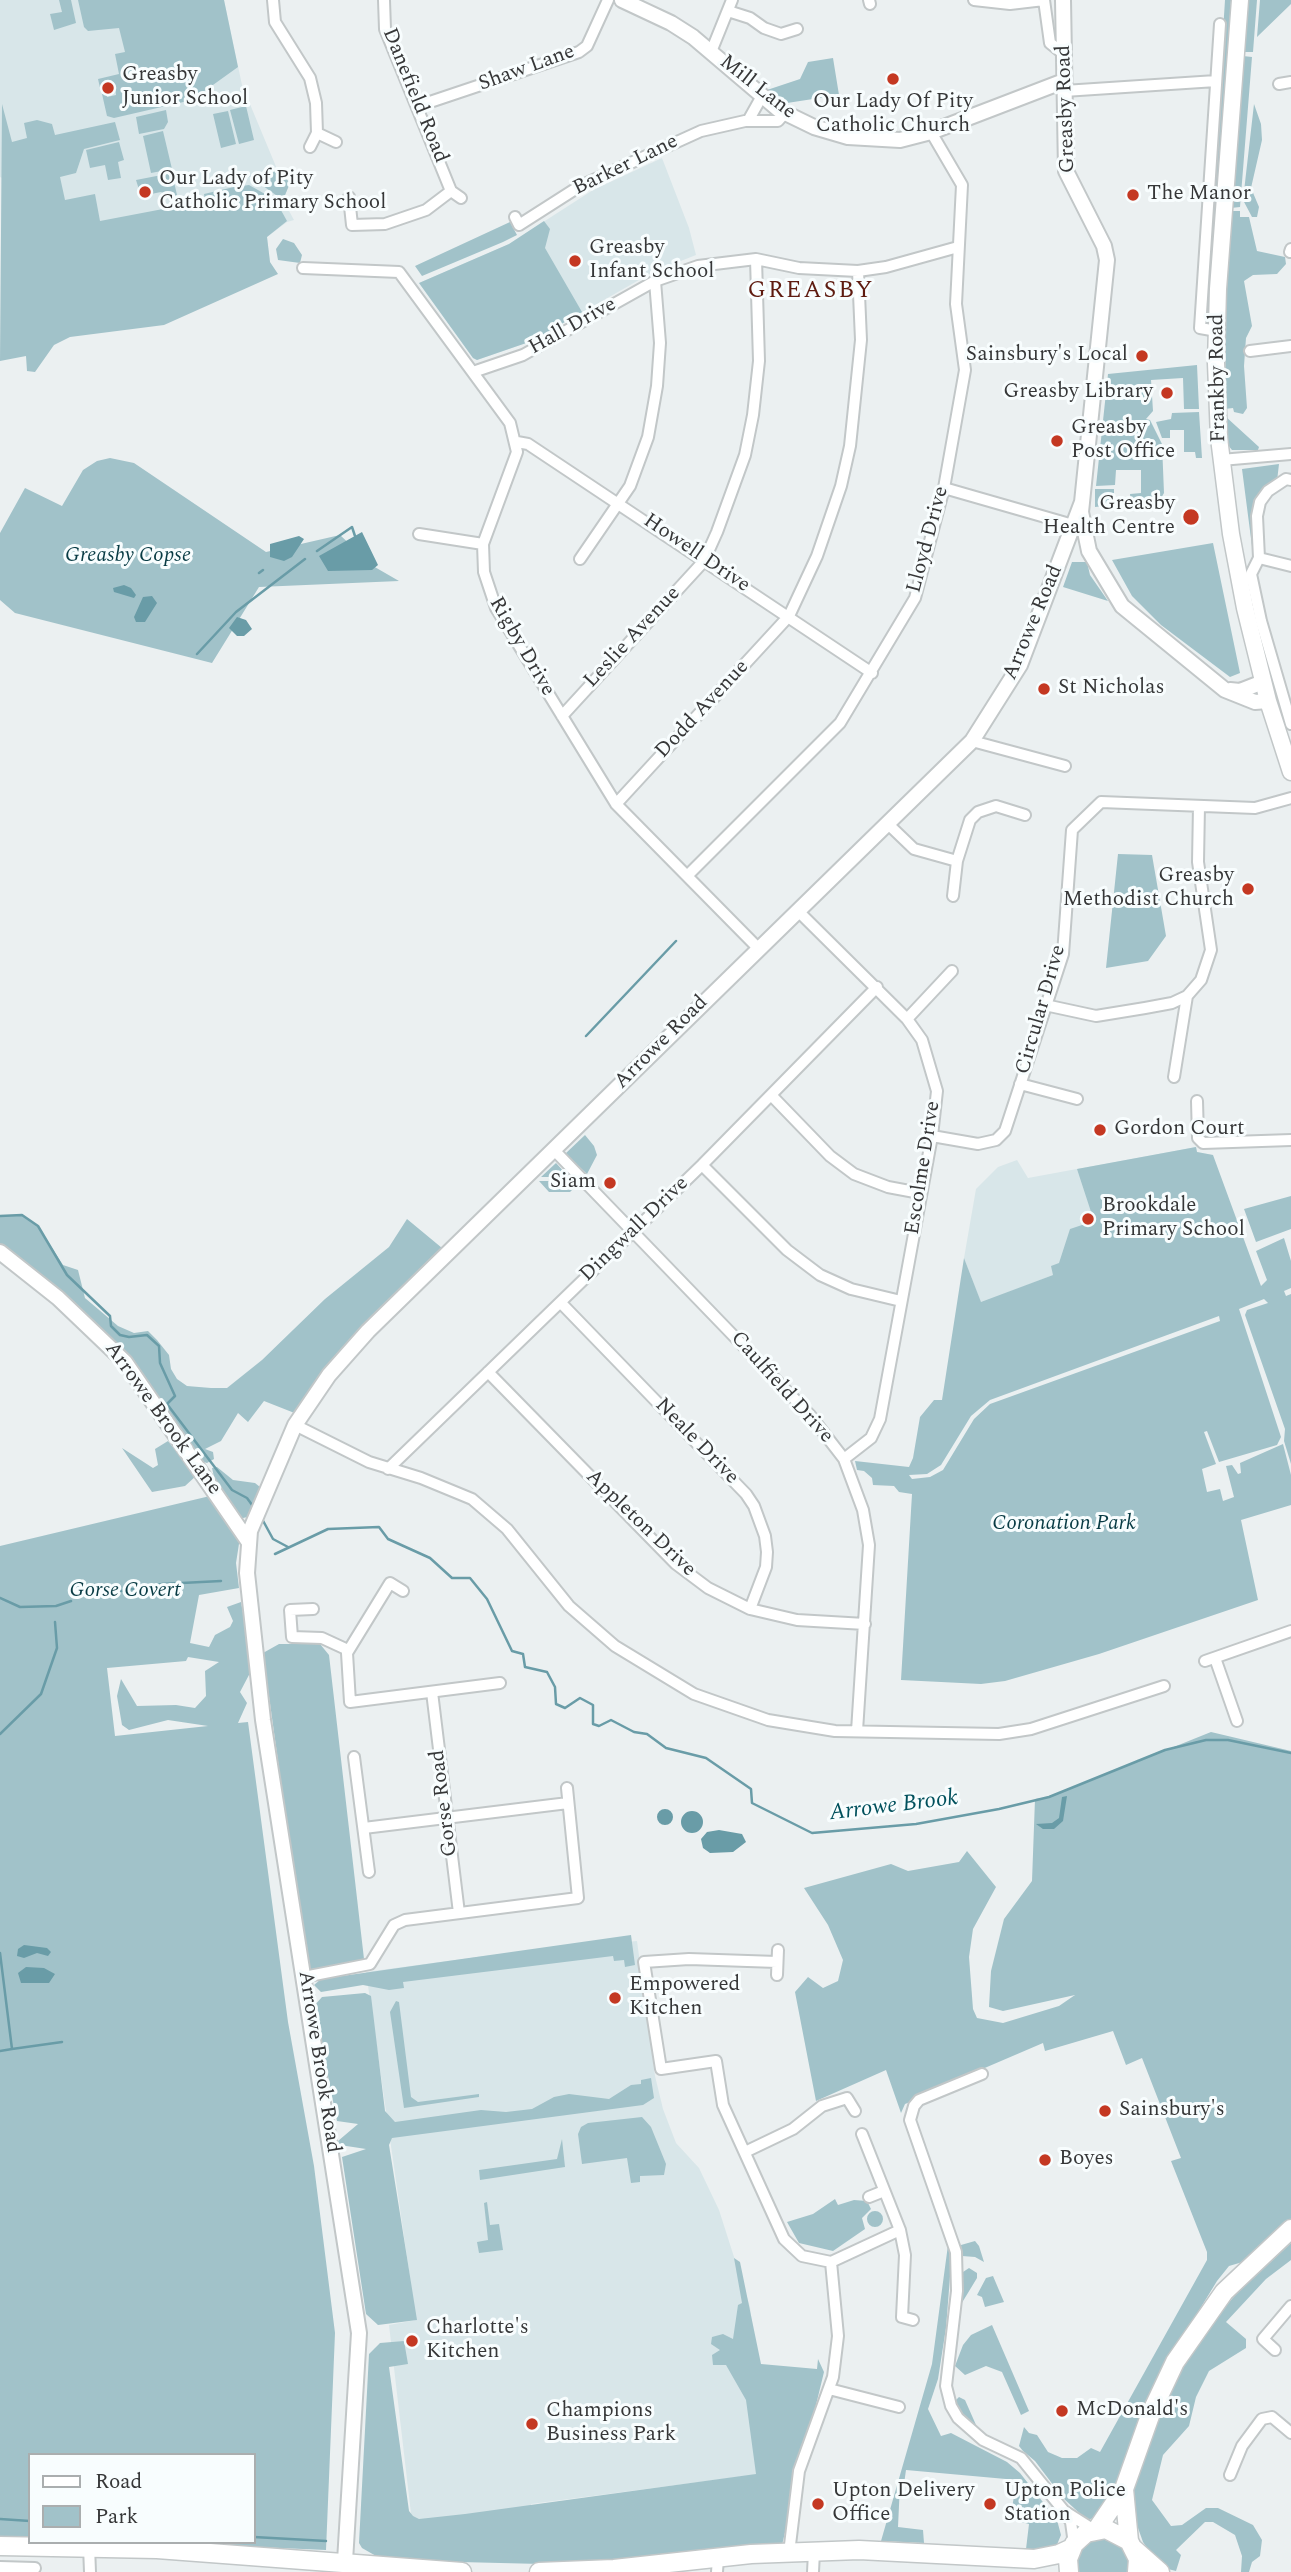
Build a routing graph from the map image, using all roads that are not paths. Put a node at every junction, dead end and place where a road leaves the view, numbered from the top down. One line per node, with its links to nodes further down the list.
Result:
1 (273, 0): 25 (street)
2 (384, 0): 21 (street, Danefield Road)
3 (608, 0): 21 (street, Shaw Lane)
4 (622, 0): 14 (street, Mill Lane)
5 (974, 0): 6 (street)
6 (1044, 0): 15 (street)
7 (1063, 0): 15 (street, Greasby Road)
8 (1240, 0): 35 (main road, Frankby Road)
9 (730, 6): 12 (street); 14 (street)
10 (1220, 24): 16 (street)
11 (797, 29): 12 (street)
12 (781, 34): 13 (street)
13 (792, 44)
14 (711, 52): 20 (street, Mill Lane)
15 (1065, 55): 19 (street, Greasby Road)
16 (1216, 82): 19 (street); 35 (street)
17 (1291, 82): 18 (street)
18 (1279, 84)
19 (1064, 86): 24 (street, Mill Lane); 44 (street, Greasby Road)
20 (762, 96): 22 (street, Mill Lane); 23 (street)
21 (418, 106): 28 (street, Danefield Road)
22 (785, 113): 23 (street, Barker Lane); 24 (street, Mill Lane)
23 (748, 121): 29 (street, Barker Lane)
24 (931, 132): 30 (street, Lloyd Drive)
25 (317, 133): 26 (street); 27 (street)
26 (336, 142)
27 (310, 147)
28 (349, 197)
29 (515, 217)
30 (958, 247): 33 (street, Hall Drive); 43 (street, Lloyd Drive)
31 (756, 259): 33 (street, Hall Drive); 34 (street, Hall Drive); 53 (street, Leslie Avenue)
32 (303, 268): 38 (street)
33 (858, 271): 55 (street, Dodd Avenue)
34 (656, 281): 38 (street, Hall Drive); 45 (street)
35 (1217, 331): 41 (main road, Frankby Road)
36 (1291, 346): 37 (street)
37 (1250, 351)
38 (472, 372): 39 (street)
39 (517, 442): 45 (street, Howell Drive); 48 (street, Rigby Drive)
40 (1291, 454): 41 (street)
41 (1221, 460): 57 (main road, Frankby Road)
42 (1289, 479): 51 (street)
43 (944, 488): 46 (street); 56 (street, Lloyd Drive)
44 (1082, 502): 46 (street, Greasby Road); 50 (street, Greasby Road)
45 (620, 504): 52 (street); 53 (street, Howell Drive)
46 (1075, 521): 49 (street, Arrowe Road)
47 (419, 534): 48 (street)
48 (484, 544): 60 (street, Rigby Drive)
49 (1067, 544): 50 (street); 62 (street, Arrowe Road)
50 (1088, 551): 58 (street, Greasby Road)
51 (1259, 558): 54 (street); 61 (street)
52 (580, 559)
53 (704, 561): 55 (street, Howell Drive); 60 (street, Leslie Avenue)
54 (1291, 566)
55 (789, 616): 56 (street, Howell Drive); 66 (street, Dodd Avenue)
56 (872, 673): 71 (street, Lloyd Drive)
57 (1264, 682): 58 (street); 59 (main road, Frankby Road)
58 (1225, 690): 59 (street, Greasby Road)
59 (1268, 701): 64 (main road, Frankby Road)
60 (562, 716): 66 (street, Rigby Drive)
61 (1291, 724)
62 (972, 741): 63 (street); 69 (street, Arrowe Road)
63 (1065, 766)
64 (1291, 772)
65 (1291, 798): 67 (street, Circular Drive)
66 (616, 804): 71 (street, Rigby Drive)
67 (1199, 806): 77 (street); 78 (street, Circular Drive)
68 (1025, 815): 70 (street)
69 (888, 824): 70 (street); 73 (street, Arrowe Road)
70 (957, 861): 72 (street)
71 (687, 876): 74 (street, Rigby Drive)
72 (953, 896)
73 (799, 911): 74 (street, Arrowe Road); 76 (street, Escolme Drive)
74 (758, 948): 87 (street, Arrowe Road)
75 (952, 971): 79 (street)
76 (877, 987): 79 (street, Escolme Drive); 82 (street, Dingwall Drive)
77 (1187, 996): 78 (street); 80 (street)
78 (1045, 1005): 81 (street, Circular Drive)
79 (907, 1019): 85 (street, Escolme Drive)
80 (1174, 1077)
81 (1020, 1084): 83 (street); 85 (street, Circular Drive)
82 (771, 1095): 88 (street, Dingwall Drive); 89 (street)
83 (1077, 1099)
84 (1197, 1101): 86 (street)
85 (932, 1136): 89 (street, Escolme Drive)
86 (1291, 1140)
87 (554, 1150): 90 (street, Caulfield Drive); 95 (street, Arrowe Road)
88 (702, 1165): 90 (street, Dingwall Drive); 92 (street)
89 (920, 1193): 92 (street, Escolme Drive)
90 (632, 1233): 93 (street, Dingwall Drive); 96 (street, Caulfield Drive)
91 (0, 1252): 98 (street, Arrowe Brook Lane)
92 (901, 1301): 96 (street, Escolme Drive)
93 (561, 1303): 94 (street, Dingwall Drive); 102 (street, Neale Drive)
94 (488, 1372): 97 (street, Dingwall Drive); 102 (street, Appleton Drive)
95 (295, 1425): 97 (street); 98 (street, Arrowe Road)
96 (844, 1459): 103 (street, Caulfield Drive)
97 (388, 1469): 110 (street)
98 (248, 1541): 99 (street, Arrowe Road)
99 (247, 1572): 119 (street, Arrowe Brook Road)
100 (403, 1591): 105 (street)
101 (313, 1609): 105 (street)
102 (750, 1609): 103 (street, Appleton Drive)
103 (865, 1624): 110 (street, Caulfield Drive)
104 (1291, 1631): 109 (street)
105 (348, 1650): 108 (street)
106 (500, 1683): 108 (street)
107 (1164, 1686): 110 (street)
108 (432, 1692): 114 (street, Gorse Road)
109 (1237, 1721)
110 (857, 1731)
111 (354, 1757): 115 (street)
112 (567, 1788): 113 (street)
113 (568, 1802): 114 (street); 117 (street)
114 (448, 1817): 115 (street); 117 (street, Gorse Road)
115 (364, 1828): 116 (street)
116 (369, 1872)
117 (458, 1913): 119 (street)
118 (777, 1975): 123 (street)
119 (304, 1977): 146 (street, Arrowe Brook Road)
120 (982, 2074): 137 (street)
121 (855, 2111): 123 (street)
122 (862, 2134): 124 (street)
123 (745, 2152): 128 (street)
124 (884, 2191): 125 (street); 127 (street)
125 (869, 2197)
126 (1291, 2229): 136 (main road)
127 (900, 2230): 128 (street); 130 (street)
128 (831, 2262): 132 (street)
129 (1291, 2306): 131 (street)
130 (890, 2315)
131 (1275, 2350)
132 (829, 2389): 133 (street); 144 (street)
133 (893, 2391)
134 (1291, 2433): 135 (street)
135 (1230, 2475)
136 (1124, 2489): 138 (main road); 139 (main road)
137 (1064, 2511): 138 (street); 142 (street)
138 (1096, 2530): 139 (main road); 142 (main road)
139 (1132, 2545): 157 (main road); 158 (main road)
140 (0, 2546): 141 (main road)
141 (89, 2546): 146 (main road); 151 (street)
142 (1073, 2546): 145 (main road); 156 (main road)
143 (814, 2552): 144 (main road); 145 (main road); 154 (street)
144 (789, 2553): 147 (main road)
145 (1034, 2559): 155 (main road)
146 (345, 2561): 150 (main road)
147 (718, 2565): 153 (main road)
148 (0, 2567): 149 (street)
149 (35, 2568)
150 (401, 2571): 152 (main road)
151 (90, 2572)
152 (462, 2572)
153 (539, 2572)
154 (813, 2572)
155 (1060, 2572)
156 (1069, 2572)
157 (1137, 2572)
158 (1160, 2572)

